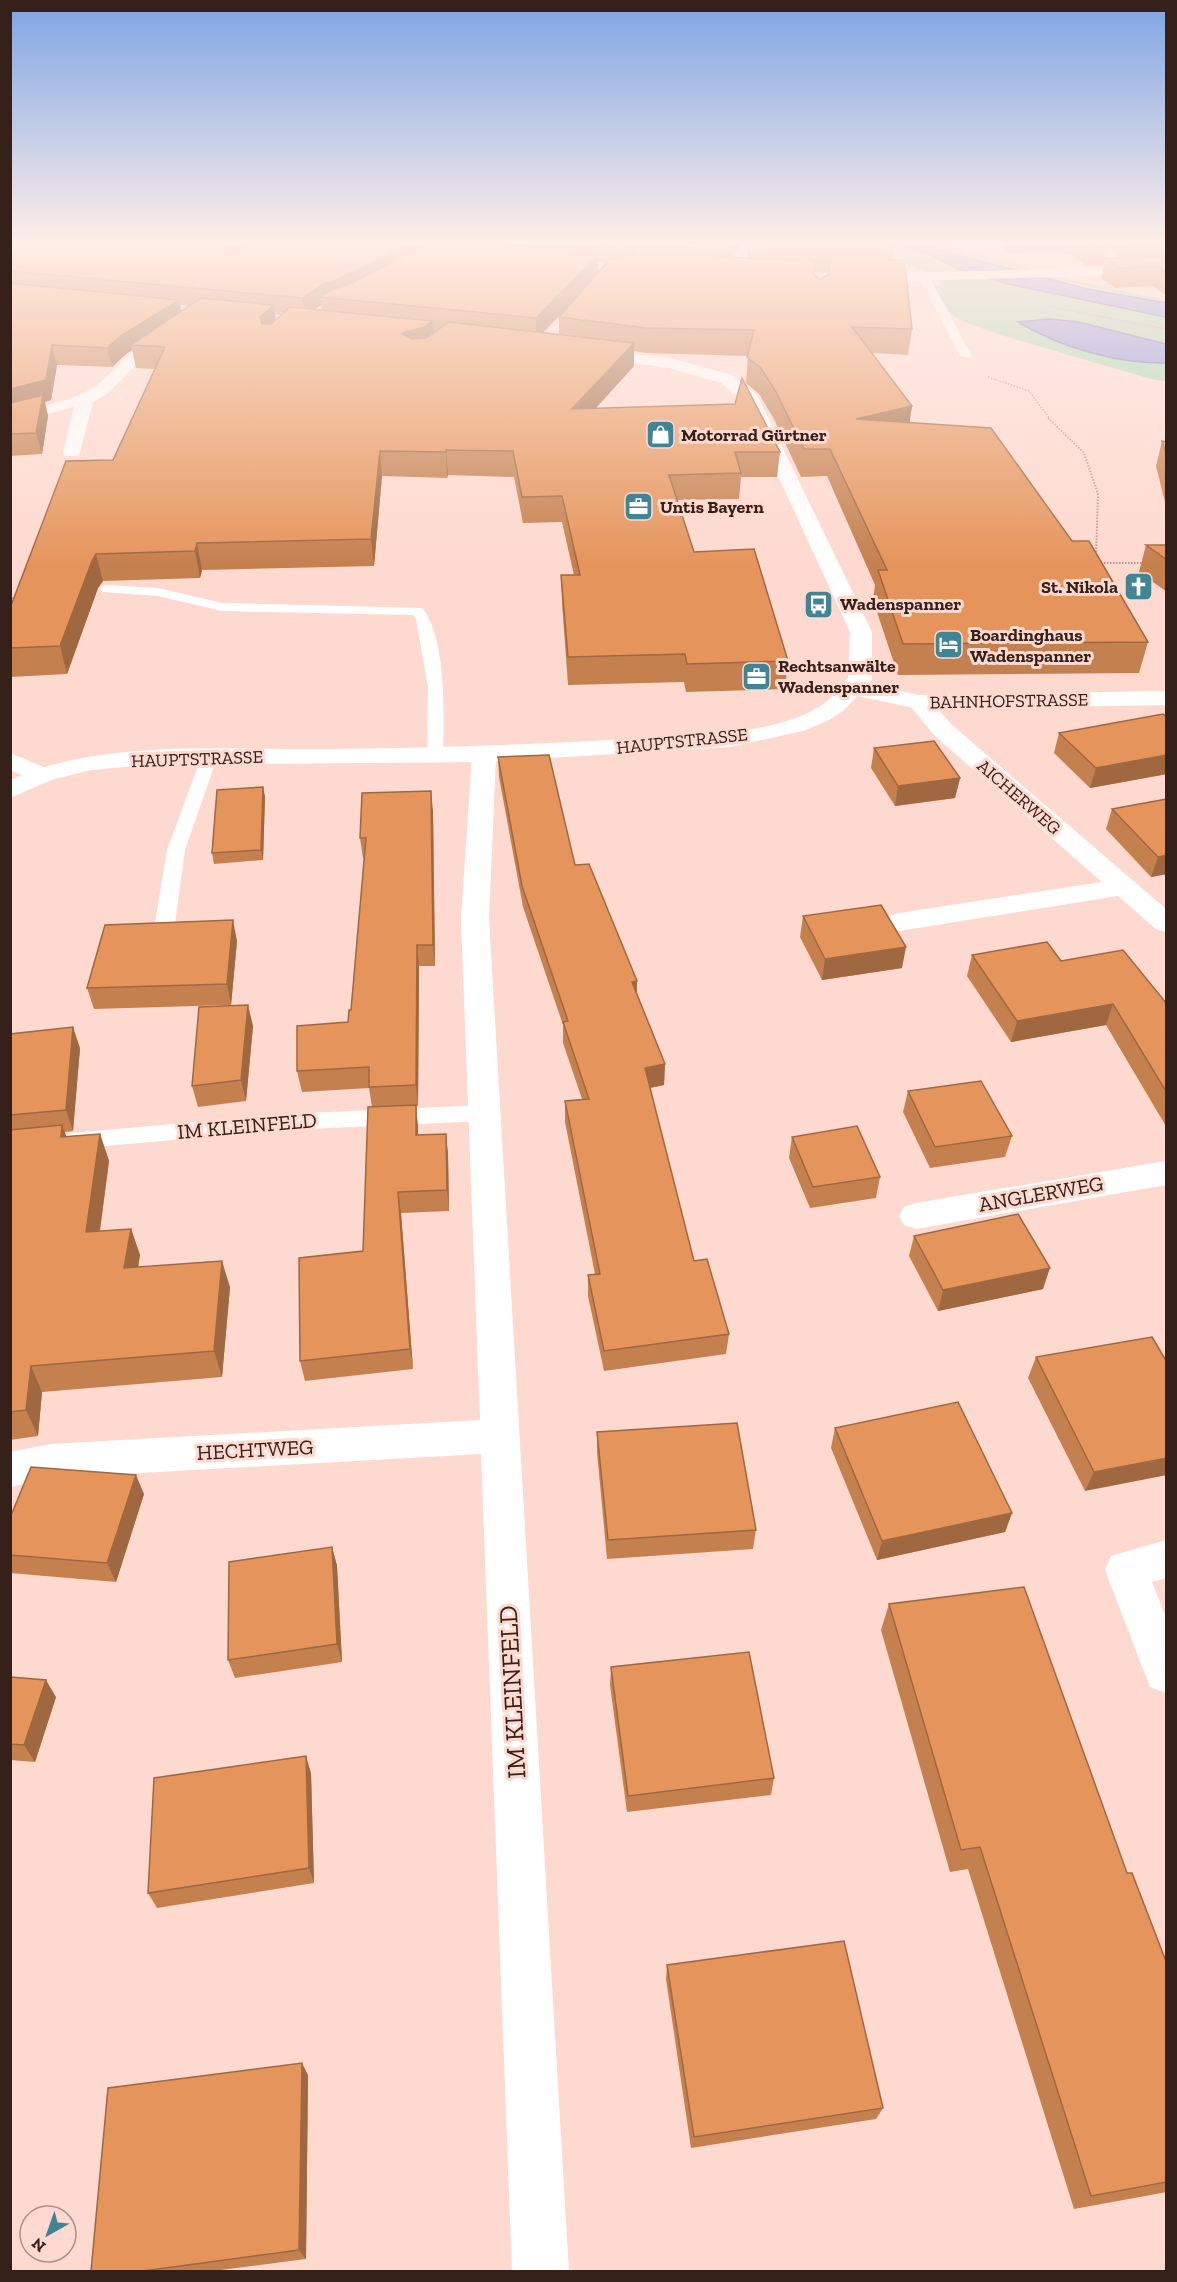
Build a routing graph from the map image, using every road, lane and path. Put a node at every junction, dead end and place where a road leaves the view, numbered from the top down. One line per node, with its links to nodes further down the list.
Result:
1 (146, 350): 6 (street)
2 (964, 350): 4 (lane)
3 (573, 351): 13 (street)
4 (966, 356)
5 (980, 375): 9 (path)
6 (85, 399): 7 (street); 8 (street)
7 (10, 418)
8 (72, 452)
9 (1146, 563)
10 (107, 589): 17 (lane)
11 (21, 590): 12 (path)
12 (10, 601)
13 (853, 688): 15 (street, BAHNHOFSTRASSE); 16 (street, HAUPTSTRASSE)
14 (1167, 698): 15 (street, BAHNHOFSTRASSE)
15 (919, 702): 22 (street, AICHERWEG)
16 (484, 755): 17 (street, HAUPTSTRASSE); 26 (street, IM KLEINFELD)
17 (435, 757): 18 (street, HAUPTSTRASSE)
18 (209, 758): 20 (street, HAUPTSTRASSE); 25 (lane)
19 (10, 760): 20 (street)
20 (42, 775): 21 (street, HAUPTSTRASSE)
21 (10, 790)
22 (1124, 887): 23 (street, AICHERWEG); 24 (street)
23 (1161, 913)
24 (899, 922)
25 (165, 923)
26 (485, 1113): 27 (lane, IM KLEINFELD); 30 (street, IM KLEINFELD)
27 (46, 1144)
28 (1167, 1173): 29 (street, ANGLERWEG)
29 (916, 1216)
30 (500, 1436): 31 (street, HECHTWEG); 34 (street, IM KLEINFELD)
31 (10, 1470)
32 (1167, 1559): 33 (street)
33 (1167, 1672)
34 (541, 2271)

